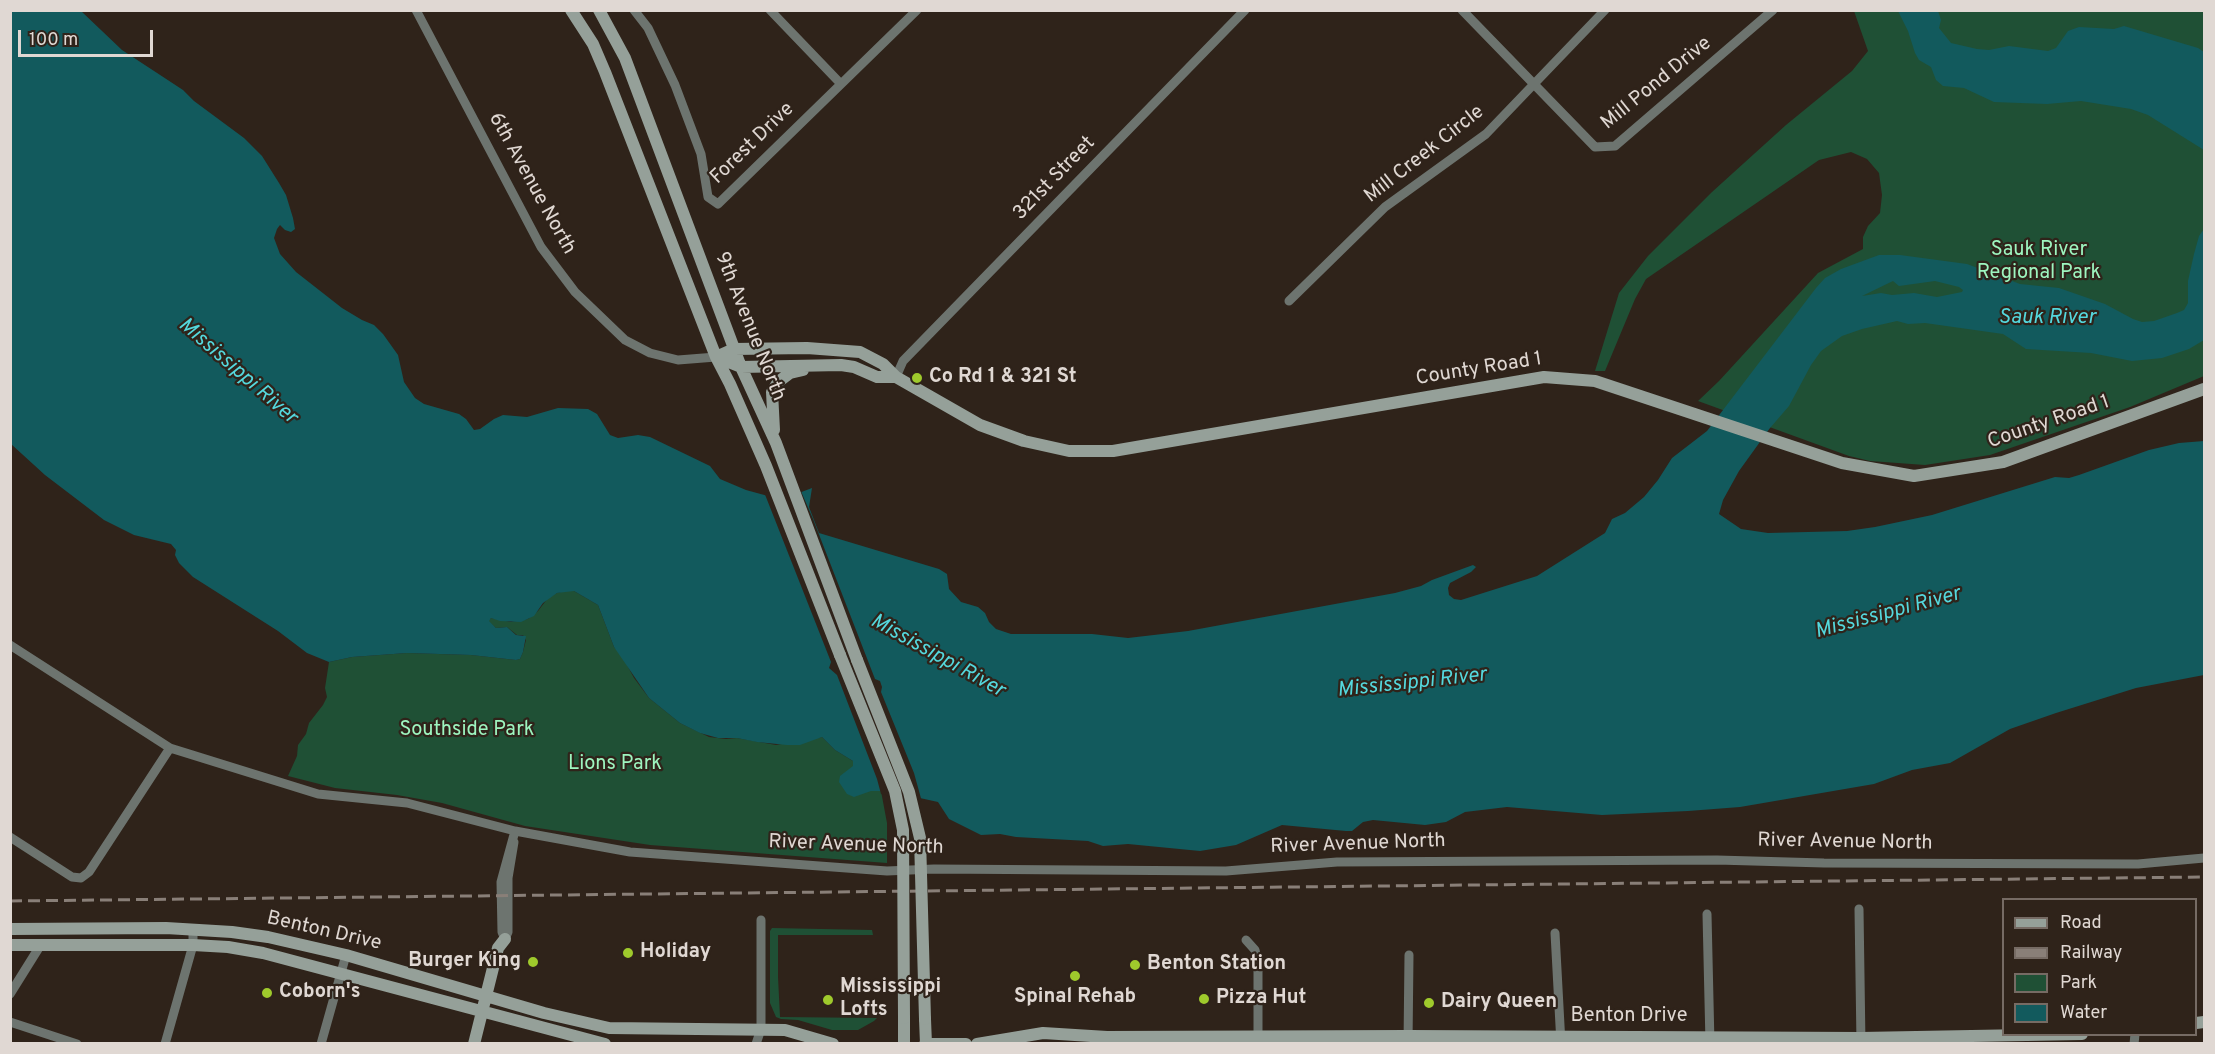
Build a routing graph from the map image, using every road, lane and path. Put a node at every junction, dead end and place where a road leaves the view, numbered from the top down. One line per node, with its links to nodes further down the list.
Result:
1 (416, 10): 15 (street, 6th Avenue North)
2 (571, 10): 15 (main road, 9th Avenue North)
3 (599, 10): 14 (main road, 9th Avenue North)
4 (634, 10): 12 (street, Forest Drive)
5 (770, 10): 12 (street)
6 (917, 10): 12 (street, Forest Drive)
7 (1245, 10): 18 (street, 321st Street)
8 (1462, 10): 11 (street, Mill Pond Drive)
9 (1605, 10): 11 (street, Mill Creek Circle)
10 (1773, 10): 11 (street, Mill Pond Drive)
11 (1533, 83): 13 (street, Mill Creek Circle)
12 (841, 84)
13 (1289, 301)
14 (734, 349): 15 (main road); 17 (main road, 9th Avenue North); 18 (main road, County Road 1)
15 (716, 357): 17 (main road); 60 (main road, 9th Avenue North, bridge)
16 (829, 365): 17 (main road, County Road 1); 18 (main road, County Road 1); 20 (main road)
17 (741, 368): 20 (main road, 9th Avenue North)
18 (896, 377): 19 (main road, County Road 1)
19 (2205, 389)
20 (776, 443): 61 (main road, 9th Avenue North, bridge)
21 (10, 645): 22 (street, River Avenue North)
22 (170, 748): 23 (street, River Avenue North); 24 (street)
23 (515, 831): 25 (street, River Avenue North); 32 (street)
24 (10, 837)
25 (2205, 858)
26 (1859, 909): 52 (street)
27 (1707, 914): 51 (street)
28 (761, 920): 45 (street)
29 (10, 929): 30 (main road, Benton Drive)
30 (193, 930): 35 (street); 37 (main road, Benton Drive)
31 (1555, 933): 50 (street)
32 (505, 939): 41 (main road)
33 (1246, 940): 48 (street)
34 (10, 945): 36 (main road, Benton Drive)
35 (193, 945): 36 (main road, Benton Drive); 39 (main road, Benton Drive); 54 (street)
36 (40, 946): 40 (street)
37 (346, 955): 39 (street); 41 (main road, Benton Drive)
38 (1409, 955): 49 (street)
39 (340, 972): 42 (main road, Benton Drive); 55 (street)
40 (10, 994)
41 (485, 996): 42 (main road); 44 (main road, Benton Drive)
42 (482, 1011): 56 (main road); 57 (main road, Benton Drive)
43 (10, 1022): 53 (street)
44 (609, 1028): 45 (main road, Benton Drive); 57 (street)
45 (761, 1029): 58 (street); 59 (main road, Benton Drive)
46 (2045, 1036): 52 (main road, Benton Drive)
47 (1105, 1040): 48 (main road, Benton Drive); 63 (main road, Benton Drive); 64 (main road, Benton Drive)
48 (1258, 1040): 49 (main road, Benton Drive)
49 (1408, 1040): 50 (main road, Benton Drive)
50 (1561, 1040): 51 (main road, Benton Drive)
51 (1711, 1040): 52 (main road, Benton Drive)
52 (1862, 1041)
53 (77, 1044)
54 (165, 1044)
55 (321, 1044)
56 (474, 1044)
57 (605, 1044)
58 (756, 1044)
59 (833, 1044)
60 (904, 1044)
61 (925, 1044): 62 (main road)
62 (966, 1044)
63 (977, 1044)
64 (1069, 1044)

